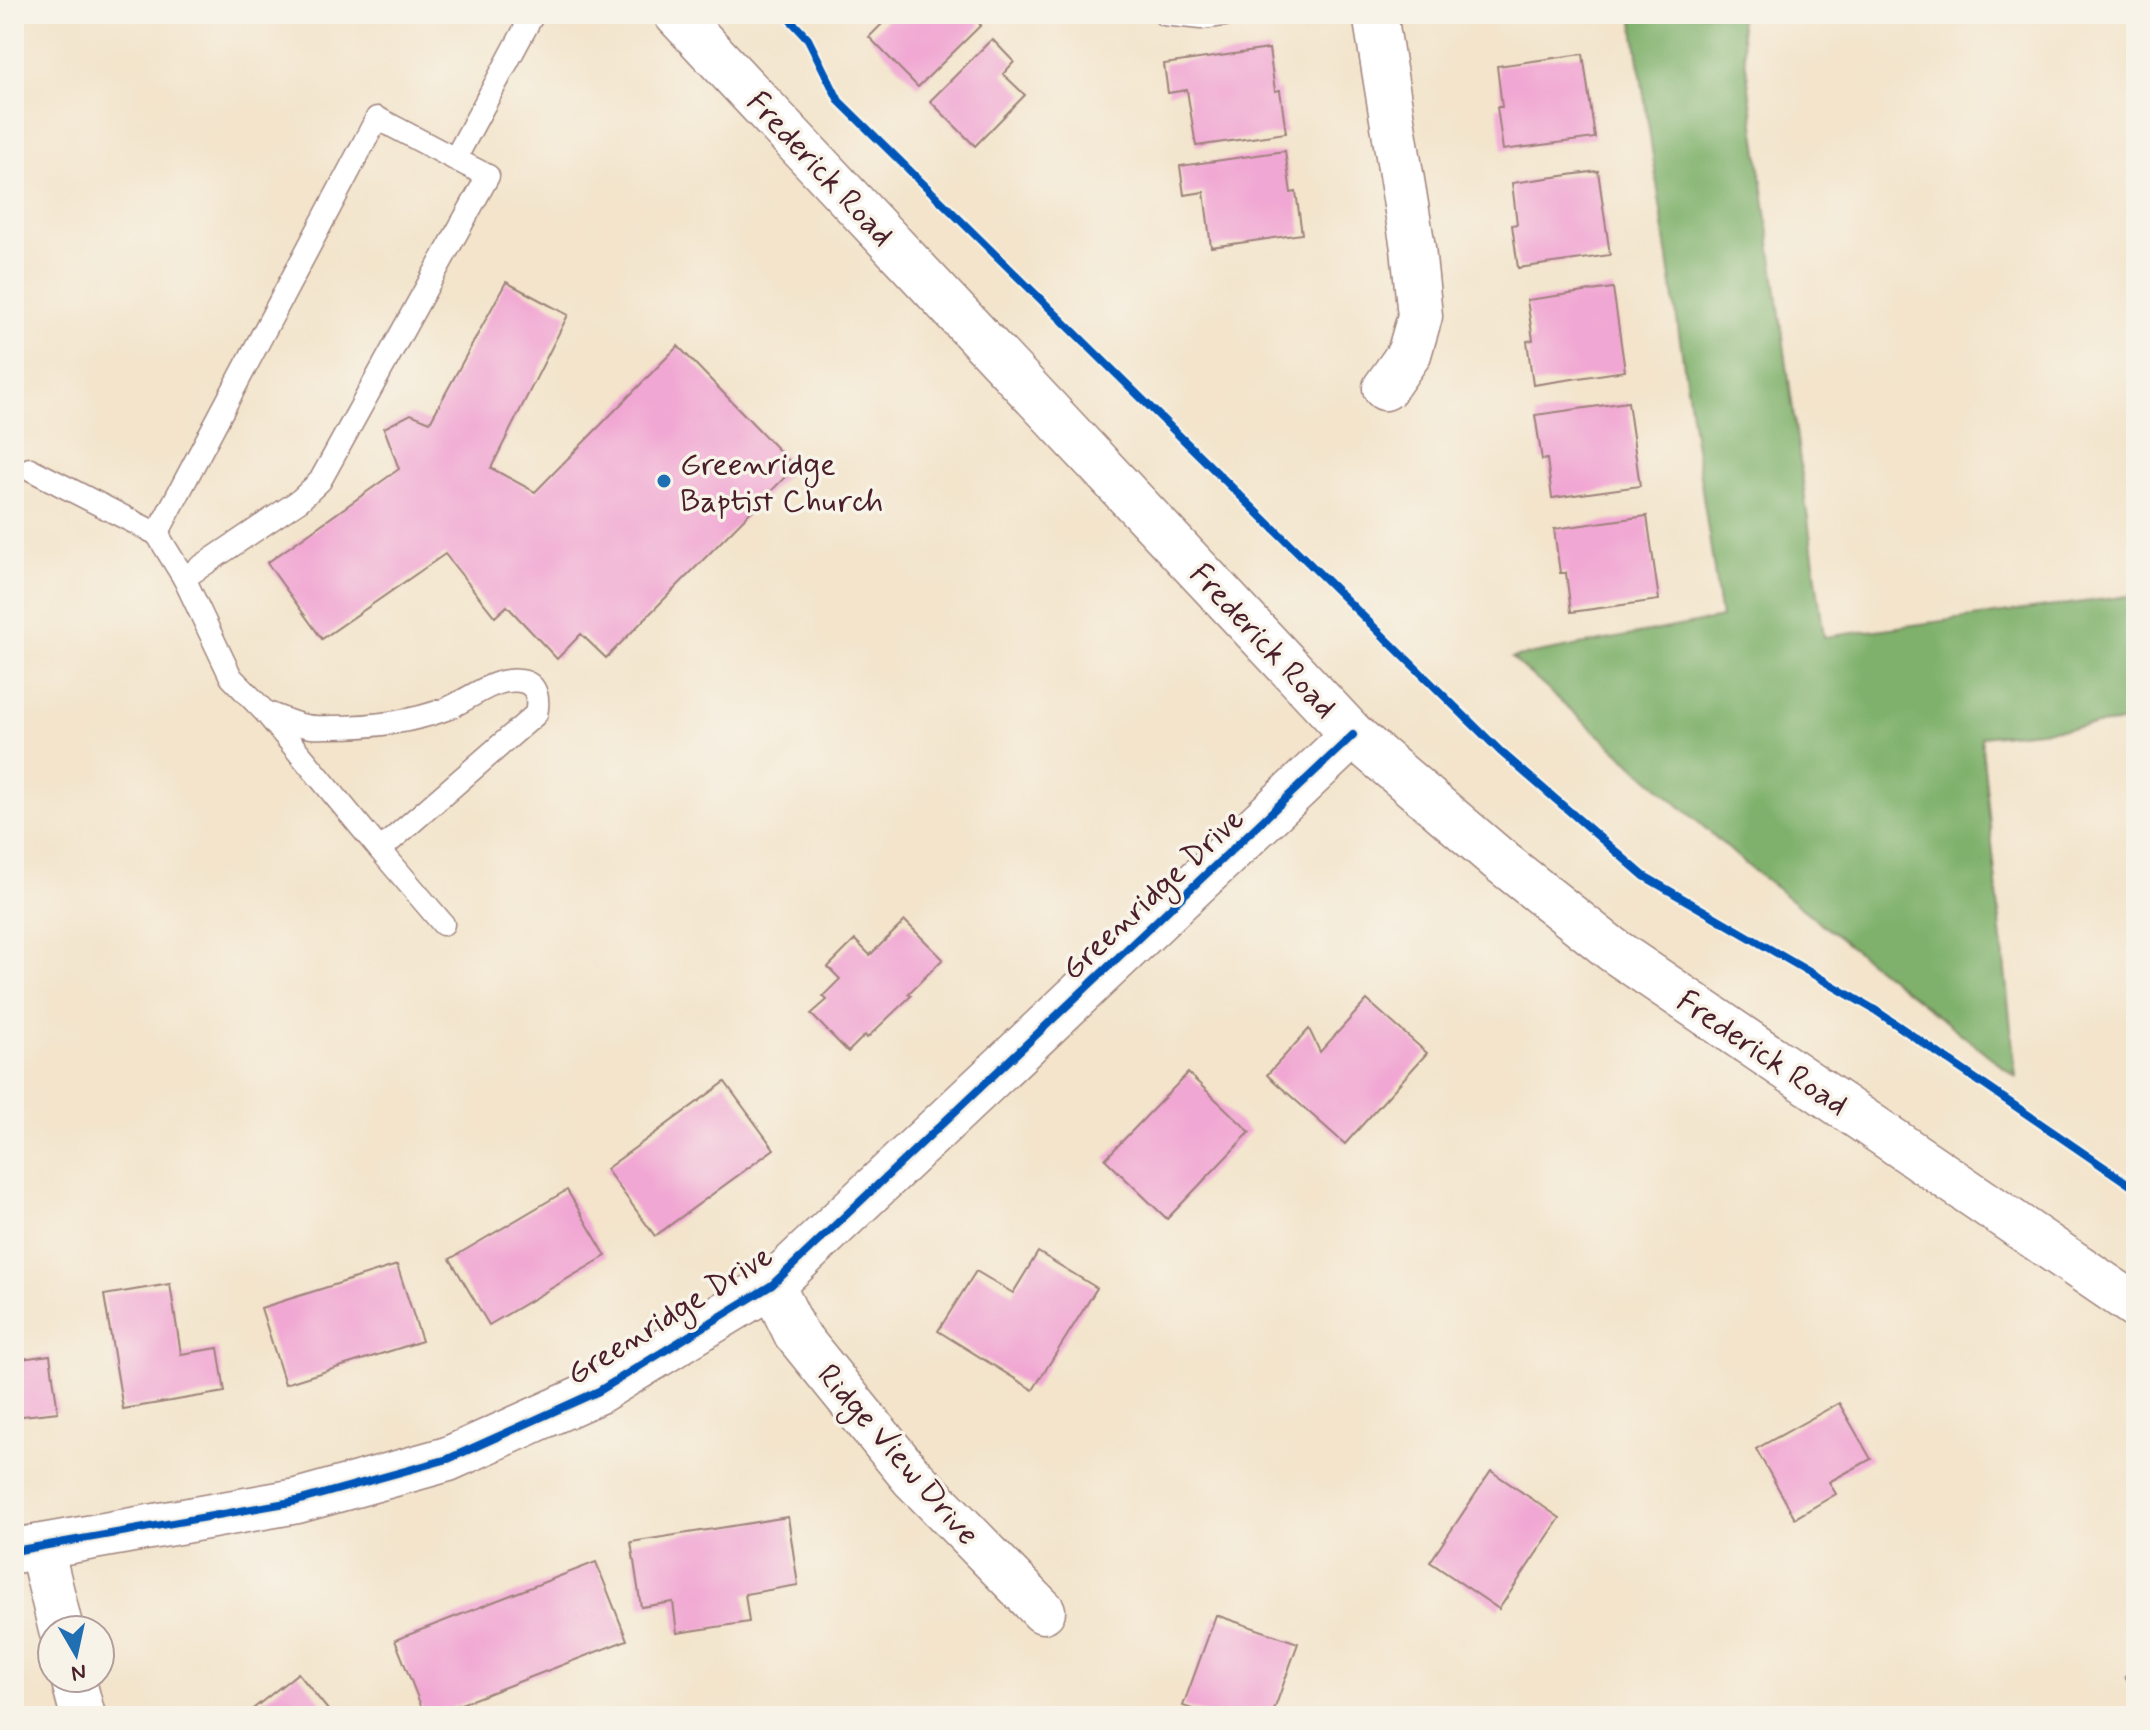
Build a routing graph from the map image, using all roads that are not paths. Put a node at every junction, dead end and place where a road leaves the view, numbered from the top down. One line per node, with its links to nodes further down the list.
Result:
1 (533, 14): 6 (lane)
2 (676, 14): 12 (street, Frederick Road)
3 (1164, 14): 4 (lane)
4 (1230, 14)
5 (1375, 14): 7 (street)
6 (455, 159): 9 (lane); 10 (lane)
7 (1385, 388)
8 (30, 469): 9 (lane)
9 (157, 534): 10 (lane)
10 (184, 578): 11 (lane)
11 (265, 712): 13 (lane); 13 (lane)
12 (1353, 735): 15 (street, Greenridge Drive); 16 (street, Frederick Road)
13 (380, 850): 14 (lane)
14 (443, 924)
15 (772, 1285): 17 (street, Greenridge Drive); 18 (street, Ridge View Drive)
16 (2136, 1306)
17 (27, 1549): 19 (street)
18 (1043, 1611)
19 (54, 1614)
20 (77, 1694): 21 (street)
21 (83, 1716)

